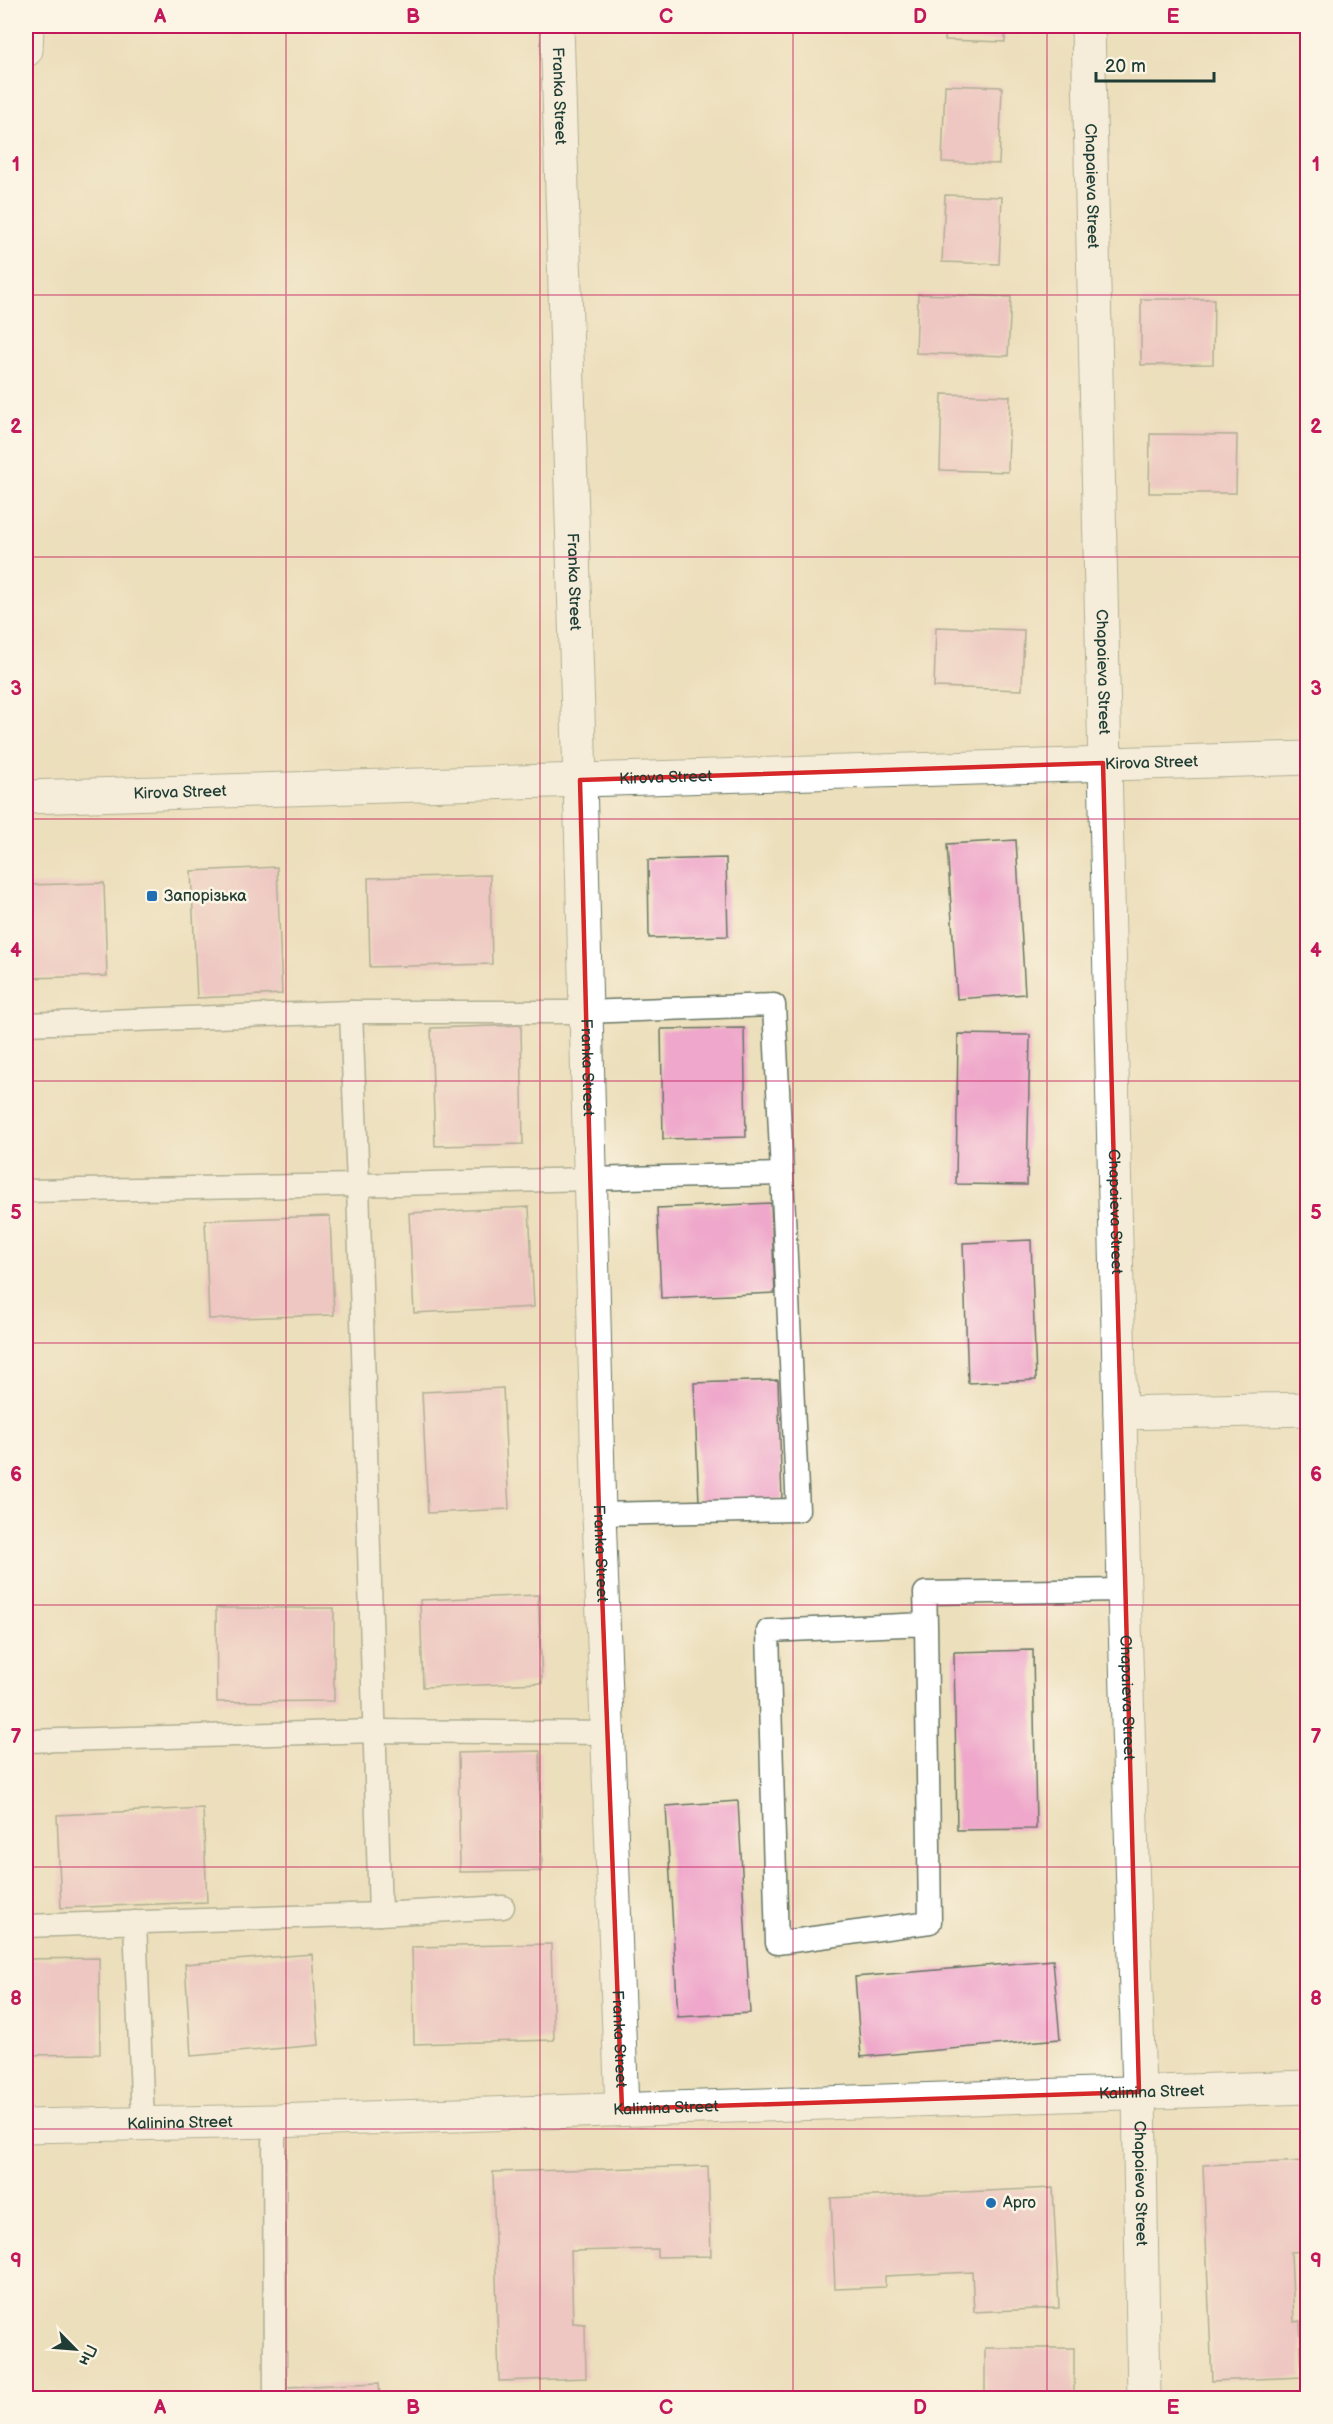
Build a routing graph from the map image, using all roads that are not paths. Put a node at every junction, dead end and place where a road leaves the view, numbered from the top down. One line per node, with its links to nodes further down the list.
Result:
1 (27, 26): 4 (street)
2 (557, 26): 7 (street, Franka Street)
3 (1088, 26): 6 (street, Chapaieva Street)
4 (26, 50)
5 (1308, 758): 6 (street, Kirova Street)
6 (1103, 763): 7 (street, Kirova Street); 17 (street, Chapaieva Street)
7 (580, 780): 8 (street, Kirova Street); 10 (street, Franka Street)
8 (26, 797)
9 (351, 1012): 10 (lane); 11 (lane); 14 (lane)
10 (585, 1012): 12 (lane); 13 (street, Franka Street)
11 (26, 1024)
12 (780, 1174): 13 (lane); 18 (lane)
13 (589, 1178): 14 (lane); 18 (street, Franka Street)
14 (358, 1185): 15 (lane); 21 (lane)
15 (26, 1191)
16 (1308, 1409): 17 (street)
17 (1120, 1413): 19 (street, Chapaieva Street)
18 (599, 1514): 22 (street, Franka Street)
19 (1124, 1590): 20 (lane); 29 (street, Chapaieva Street)
20 (926, 1624): 20 (lane)
21 (375, 1731): 22 (lane); 23 (lane); 25 (lane)
22 (608, 1732): 30 (street, Franka Street)
23 (26, 1742)
24 (503, 1907): 25 (lane)
25 (380, 1914): 26 (lane)
26 (135, 1923): 27 (lane); 32 (lane)
27 (26, 1926)
28 (1308, 2087): 29 (street, Kalinina Street)
29 (1139, 2092): 30 (street, Kalinina Street); 35 (street, Chapaieva Street)
30 (622, 2109): 31 (street, Kalinina Street)
31 (273, 2121): 32 (street, Kalinina Street); 34 (lane)
32 (143, 2122): 33 (street, Kalinina Street)
33 (26, 2126)
34 (275, 2398)
35 (1144, 2398)

